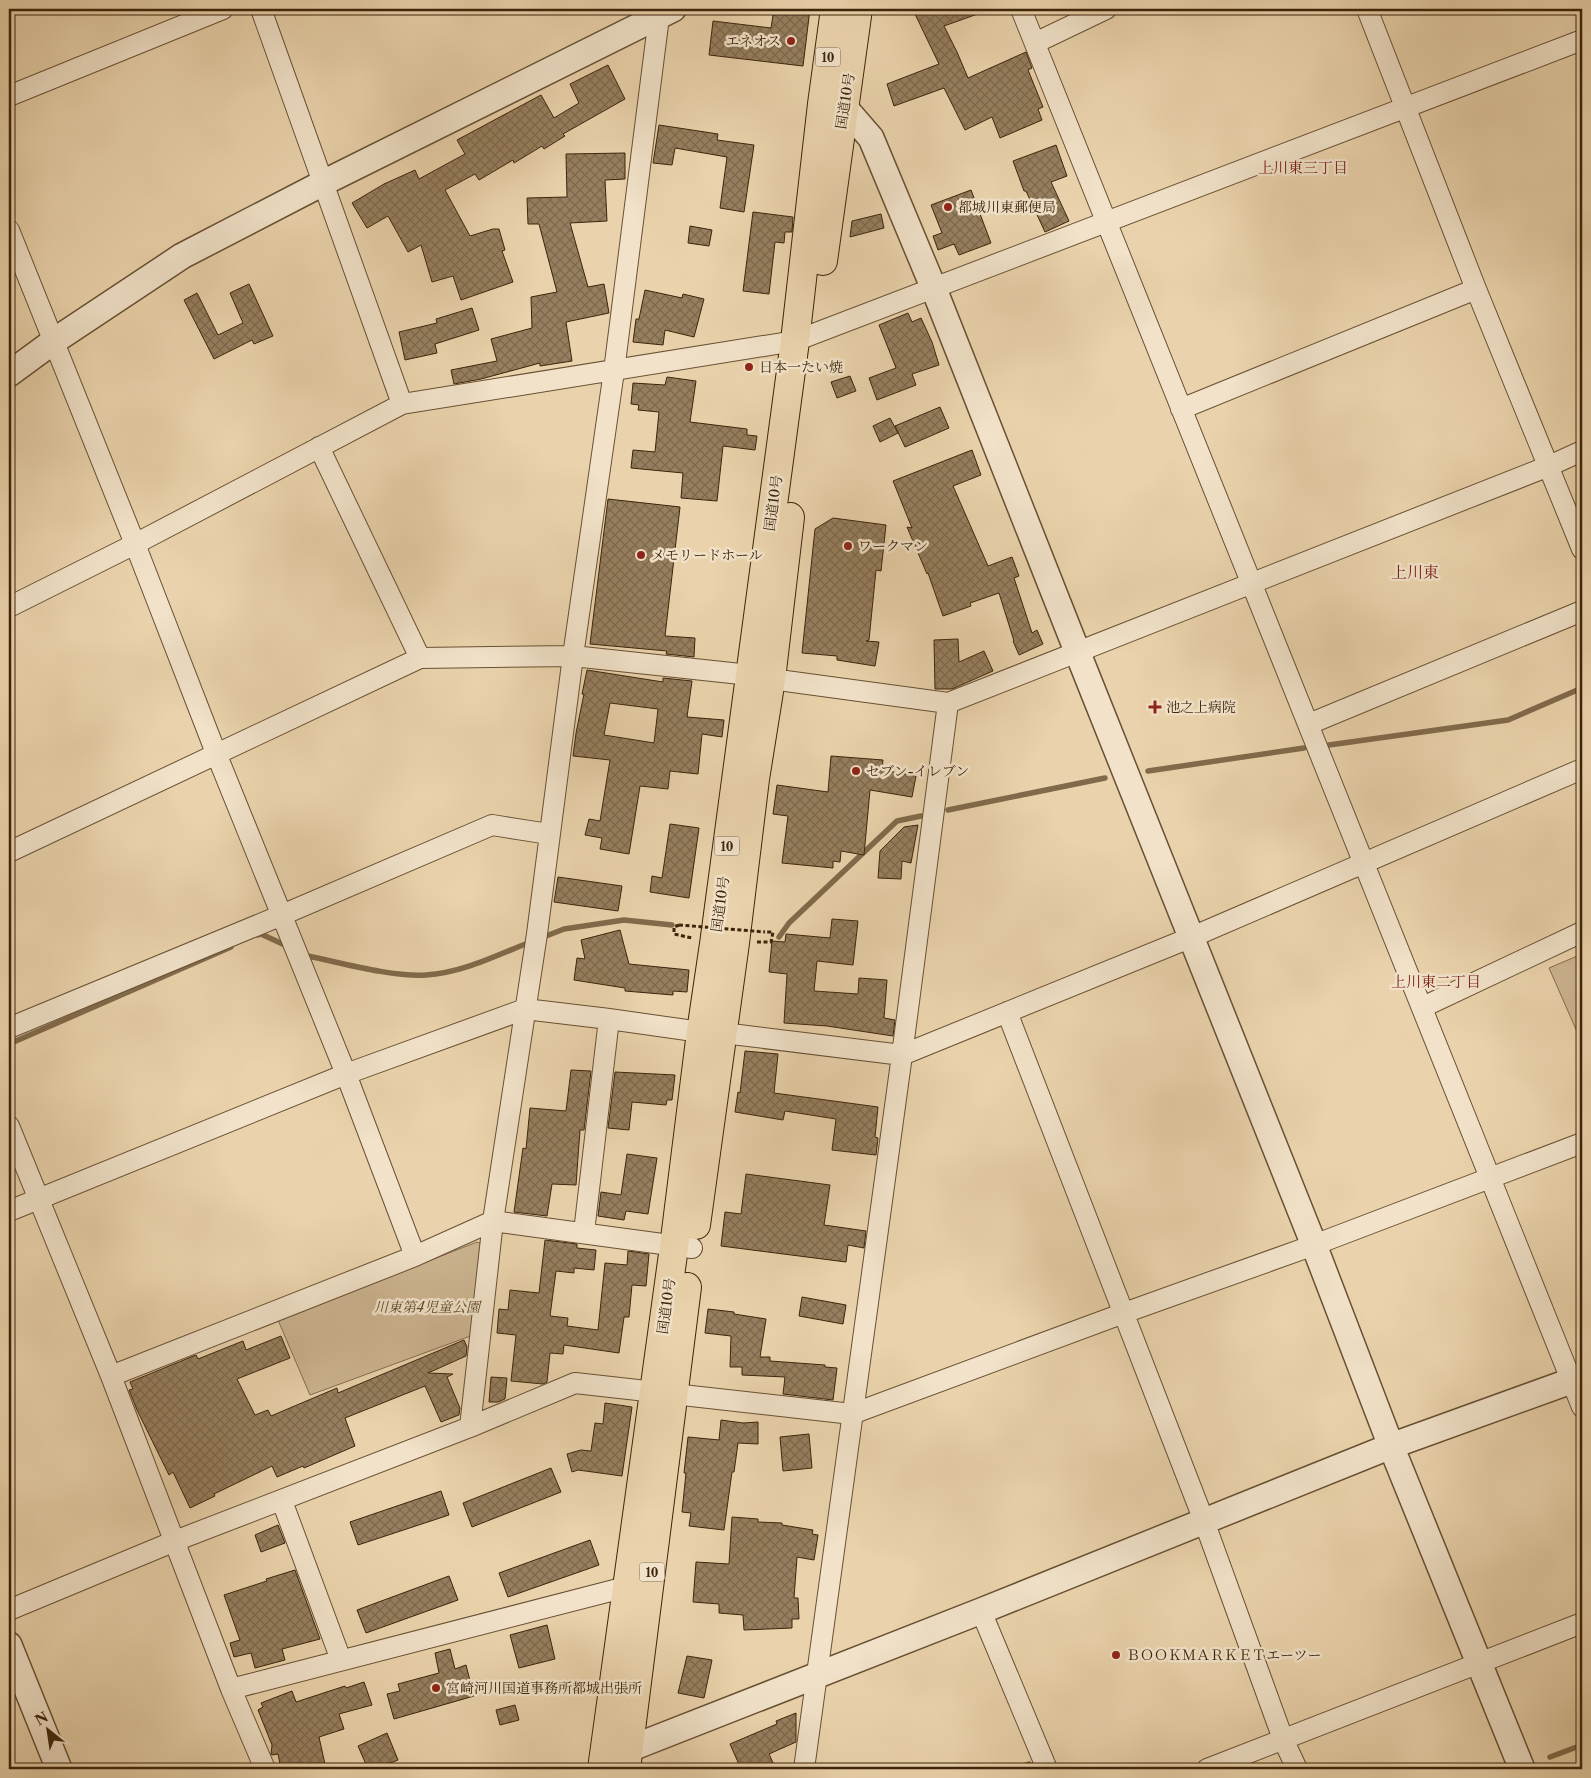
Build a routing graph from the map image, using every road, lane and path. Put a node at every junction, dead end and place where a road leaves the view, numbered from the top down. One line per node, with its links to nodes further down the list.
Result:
1 (223, 9): 11 (street)
2 (261, 9): 14 (street)
3 (834, 9): 12 (highway, 国道10号 / 10)
4 (858, 9): 12 (highway, 国道10号 / 10)
5 (1021, 9): 10 (street)
6 (1106, 9): 10 (street)
7 (1367, 9): 13 (street)
8 (664, 11): 14 (street); 21 (street)
9 (1582, 40): 13 (street)
10 (1035, 43): 15 (street)
11 (9, 96)
12 (833, 106): 17 (street); 19 (highway, 国道10号 / 10)
13 (1407, 108): 15 (street); 18 (street)
14 (323, 183): 20 (street); 23 (street)
15 (1107, 223): 17 (street); 24 (street)
16 (10, 239): 20 (street)
17 (934, 288): 19 (street); 33 (street)
18 (1476, 289): 24 (street); 27 (street)
19 (804, 339): 21 (street); 36 (highway, 国道10号 / 10)
20 (54, 341): 22 (street); 28 (street)
21 (614, 371): 23 (street); 34 (street)
22 (9, 374)
23 (402, 404): 25 (street)
24 (1181, 409): 30 (street)
25 (319, 447): 28 (street); 35 (street)
26 (1582, 451): 27 (street)
27 (1550, 466): 29 (street); 30 (street)
28 (136, 544): 31 (street); 39 (street)
29 (1582, 549)
30 (1251, 583): 33 (street); 38 (street)
31 (9, 608)
32 (1582, 611): 38 (street)
33 (1077, 651): 37 (street); 48 (street)
34 (573, 656): 35 (street); 36 (street); 41 (street)
35 (420, 658): 39 (street)
36 (760, 677): 37 (street); 54 (highway, 国道10号 / 10)
37 (948, 703): 55 (street)
38 (1309, 724): 43 (street)
39 (216, 753): 42 (street); 44 (street)
40 (1582, 769): 43 (street)
41 (549, 834): 44 (street); 50 (street)
42 (9, 852)
43 (1364, 863): 48 (street); 49 (street)
44 (283, 919): 53 (street); 56 (street)
45 (679, 925): 46 (path, bridge)
46 (765, 932)
47 (1582, 932): 49 (street)
48 (1192, 936): 51 (street); 64 (street)
49 (1423, 1007): 59 (street)
50 (525, 1009): 52 (street); 56 (street); 62 (street)
51 (1007, 1012): 55 (street); 67 (street)
52 (610, 1019): 54 (street); 63 (street)
53 (9, 1028)
54 (712, 1033): 55 (street); 65 (highway, 国道10号 / 10)
55 (902, 1055): 72 (street)
56 (346, 1074): 60 (street); 66 (street)
57 (9, 1126): 60 (street)
58 (1582, 1143): 59 (street)
59 (1490, 1178): 64 (street); 69 (street)
60 (37, 1199): 61 (street); 68 (street)
61 (9, 1211)
62 (493, 1221): 63 (street); 66 (street); 73 (street)
63 (584, 1232): 65 (street)
64 (1314, 1245): 67 (street); 74 (street)
65 (683, 1248): 70 (highway, 国道10号 / 10)
66 (415, 1256): 68 (street)
67 (1124, 1313): 72 (street); 76 (street)
68 (111, 1376): 77 (street)
69 (1578, 1379): 71 (street); 74 (street)
70 (664, 1393): 72 (street); 73 (street); 78 (highway, 国道10号 / 10); 88 (highway, 国道10号 / 10)
71 (1582, 1406)
72 (852, 1414): 85 (street)
73 (470, 1427): 75 (street)
74 (1391, 1446): 76 (street); 84 (street)
75 (282, 1501): 77 (street); 83 (street)
76 (1204, 1521): 80 (street); 87 (street)
77 (175, 1541): 79 (street); 86 (street)
78 (626, 1587): 83 (street); 88 (highway, 国道10号 / 10)
79 (9, 1610)
80 (981, 1611): 85 (street); 92 (street)
81 (1582, 1623): 84 (street)
82 (9, 1646): 89 (street)
83 (341, 1660): 86 (street)
84 (1480, 1663): 87 (street); 95 (street)
85 (816, 1676): 88 (street); 91 (street)
86 (231, 1689): 90 (street)
87 (1284, 1739): 93 (street); 94 (street)
88 (611, 1765)
89 (59, 1769)
90 (265, 1769)
91 (804, 1769)
92 (1047, 1769)
93 (1207, 1769)
94 (1297, 1769)
95 (1522, 1769)

